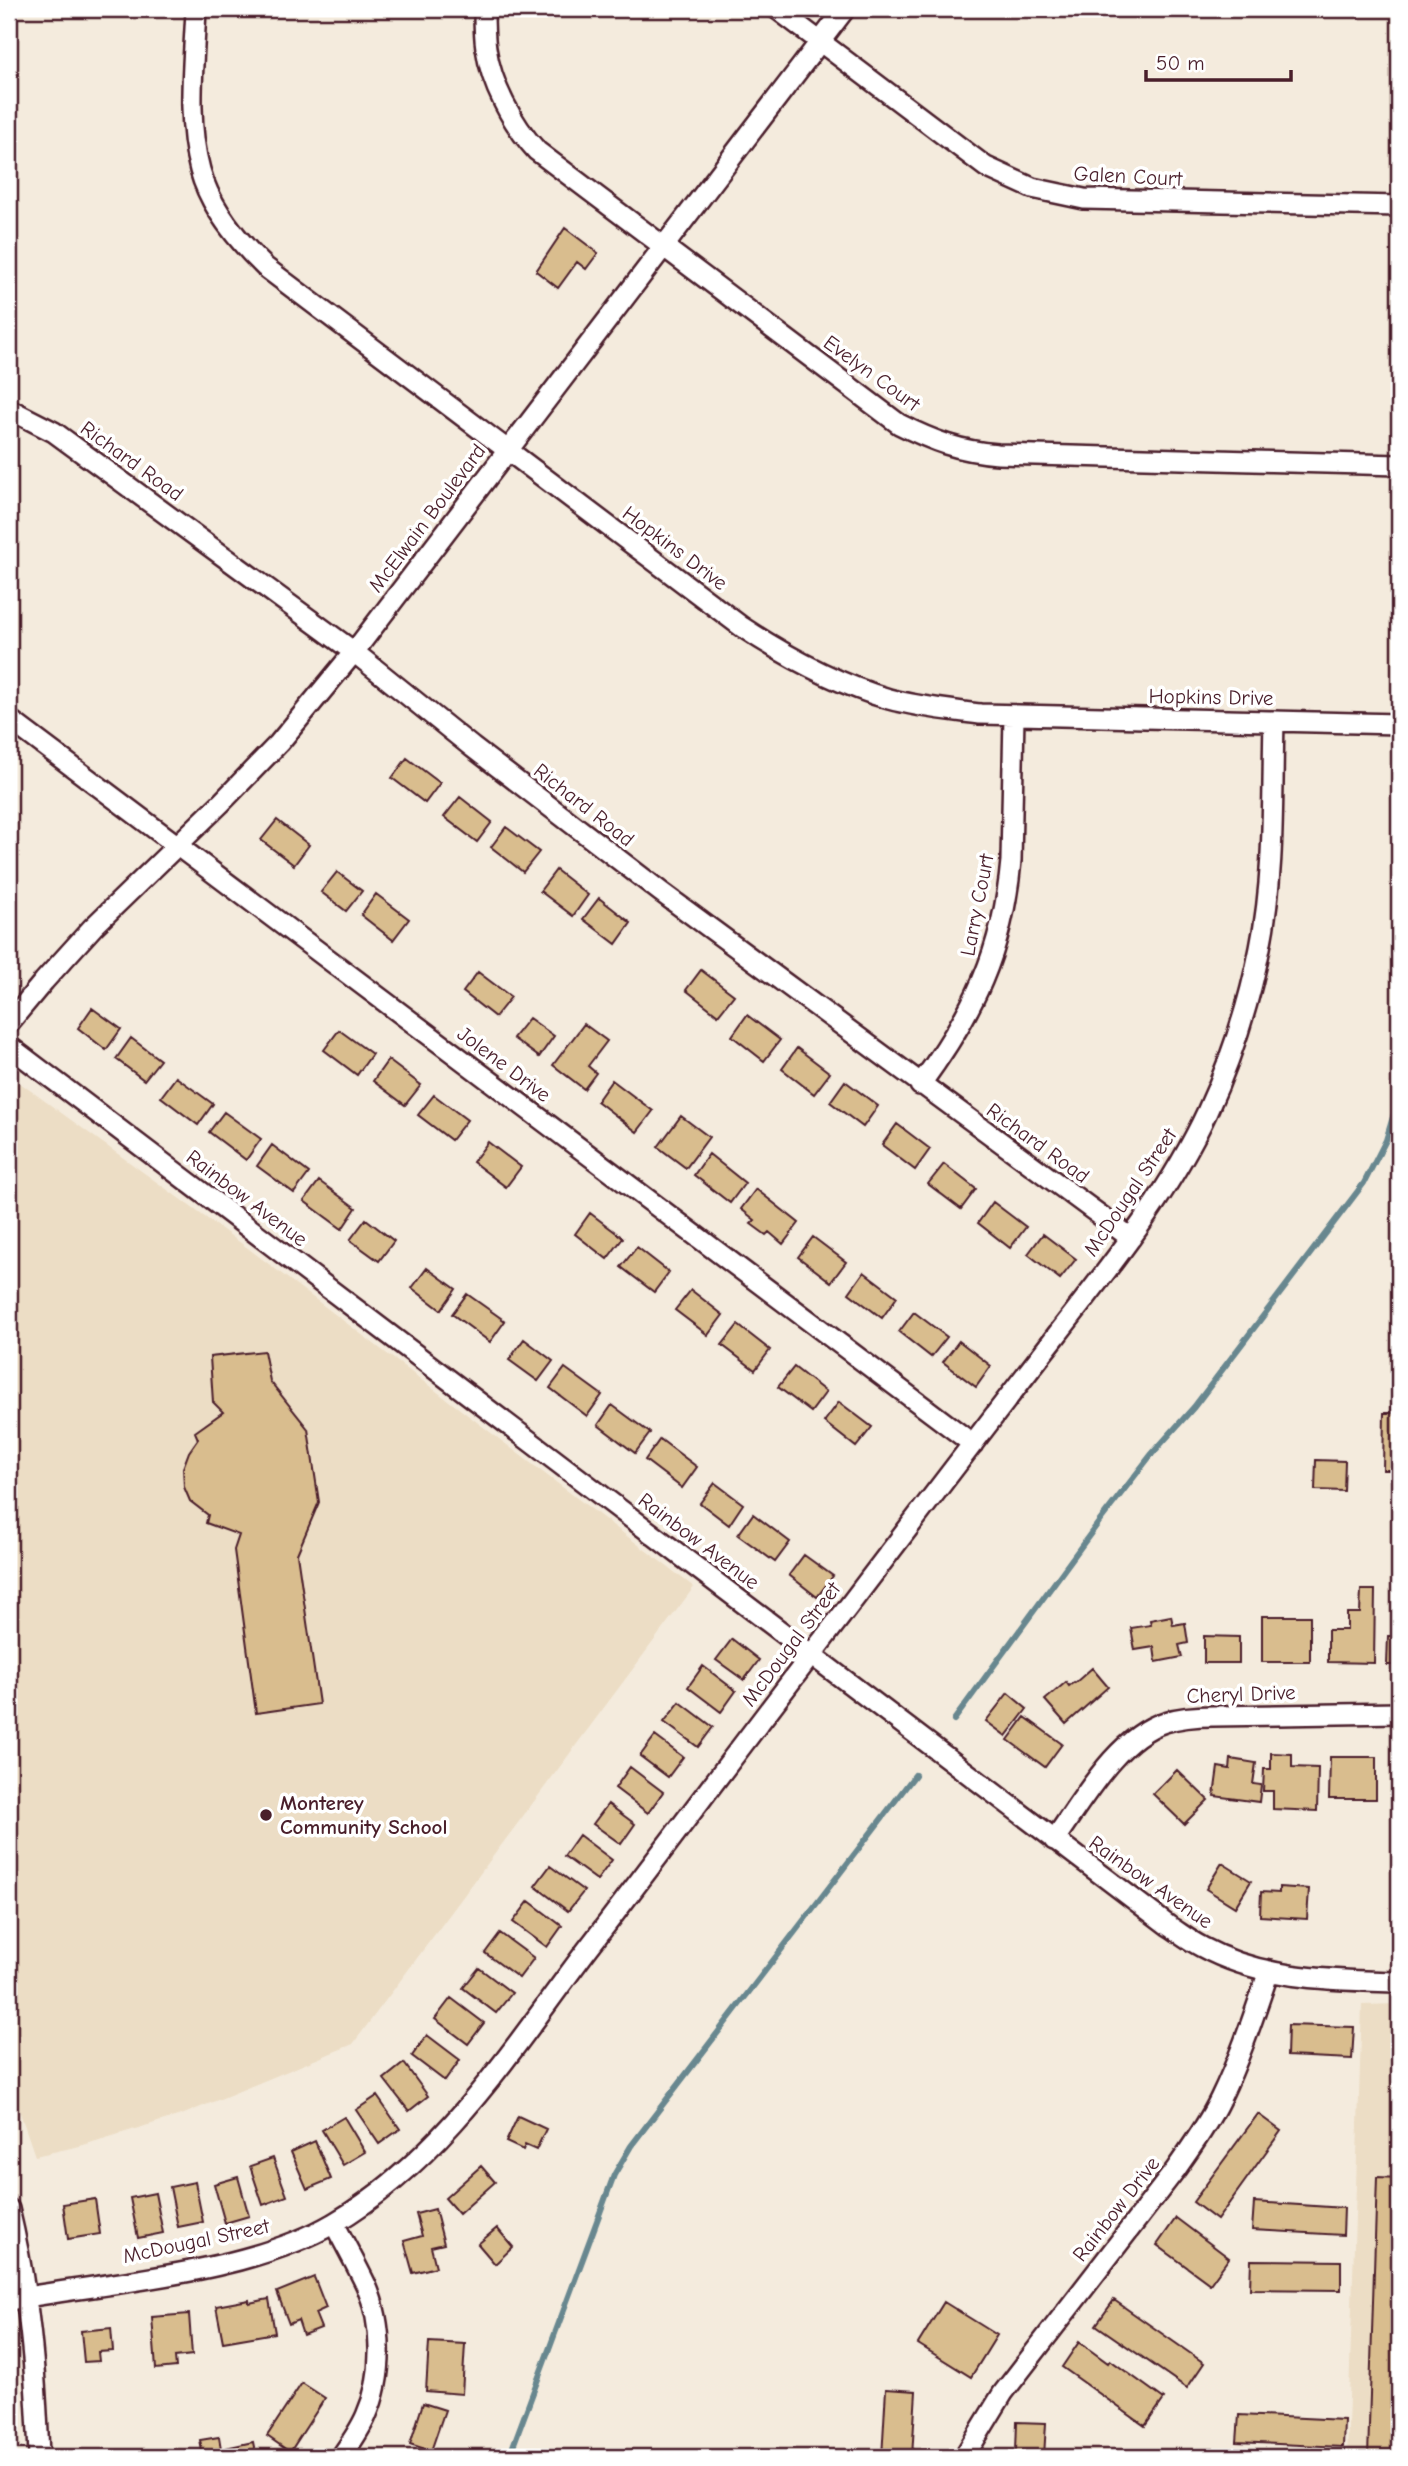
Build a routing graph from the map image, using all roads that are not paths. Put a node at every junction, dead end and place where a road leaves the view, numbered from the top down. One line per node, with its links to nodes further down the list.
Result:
1 (196, 9): 9 (street, Hopkins Drive)
2 (484, 9): 7 (street, Evelyn Court)
3 (777, 9): 5 (street, Galen Court)
4 (845, 9): 5 (street, McElwain Boulevard)
5 (819, 41): 6 (street, Galen Court); 7 (street, McElwain Boulevard)
6 (1399, 206)
7 (664, 247): 9 (street, McElwain Boulevard); 10 (street, Evelyn Court)
8 (9, 410): 11 (street, Richard Road)
9 (508, 449): 11 (street, McElwain Boulevard); 12 (street, Hopkins Drive)
10 (1399, 465)
11 (354, 652): 16 (street, McElwain Boulevard); 19 (street, Richard Road)
12 (1014, 716): 14 (street, Hopkins Drive); 19 (street, Larry Court)
13 (9, 719): 16 (street, Jolene Drive)
14 (1274, 721): 15 (street, Hopkins Drive); 20 (street, McDougal Street)
15 (1399, 724)
16 (175, 846): 17 (street, McElwain Boulevard); 21 (street, Jolene Drive)
17 (9, 1023)
18 (9, 1046): 22 (street, Rainbow Avenue)
19 (920, 1085): 20 (street, Richard Road)
20 (1131, 1238): 21 (street, McDougal Street)
21 (972, 1444): 22 (street, McDougal Street)
22 (812, 1654): 24 (street, Rainbow Avenue); 28 (street, McDougal Street)
23 (1399, 1713): 24 (street, Cheryl Drive)
24 (1054, 1840): 25 (street, Rainbow Avenue)
25 (1269, 1971): 26 (street, Rainbow Avenue); 32 (street, Rainbow Drive)
26 (1399, 1982)
27 (9, 2209): 29 (street)
28 (334, 2223): 29 (street, McDougal Street); 31 (street)
29 (18, 2298): 30 (street)
30 (39, 2457)
31 (341, 2457)
32 (964, 2457)

